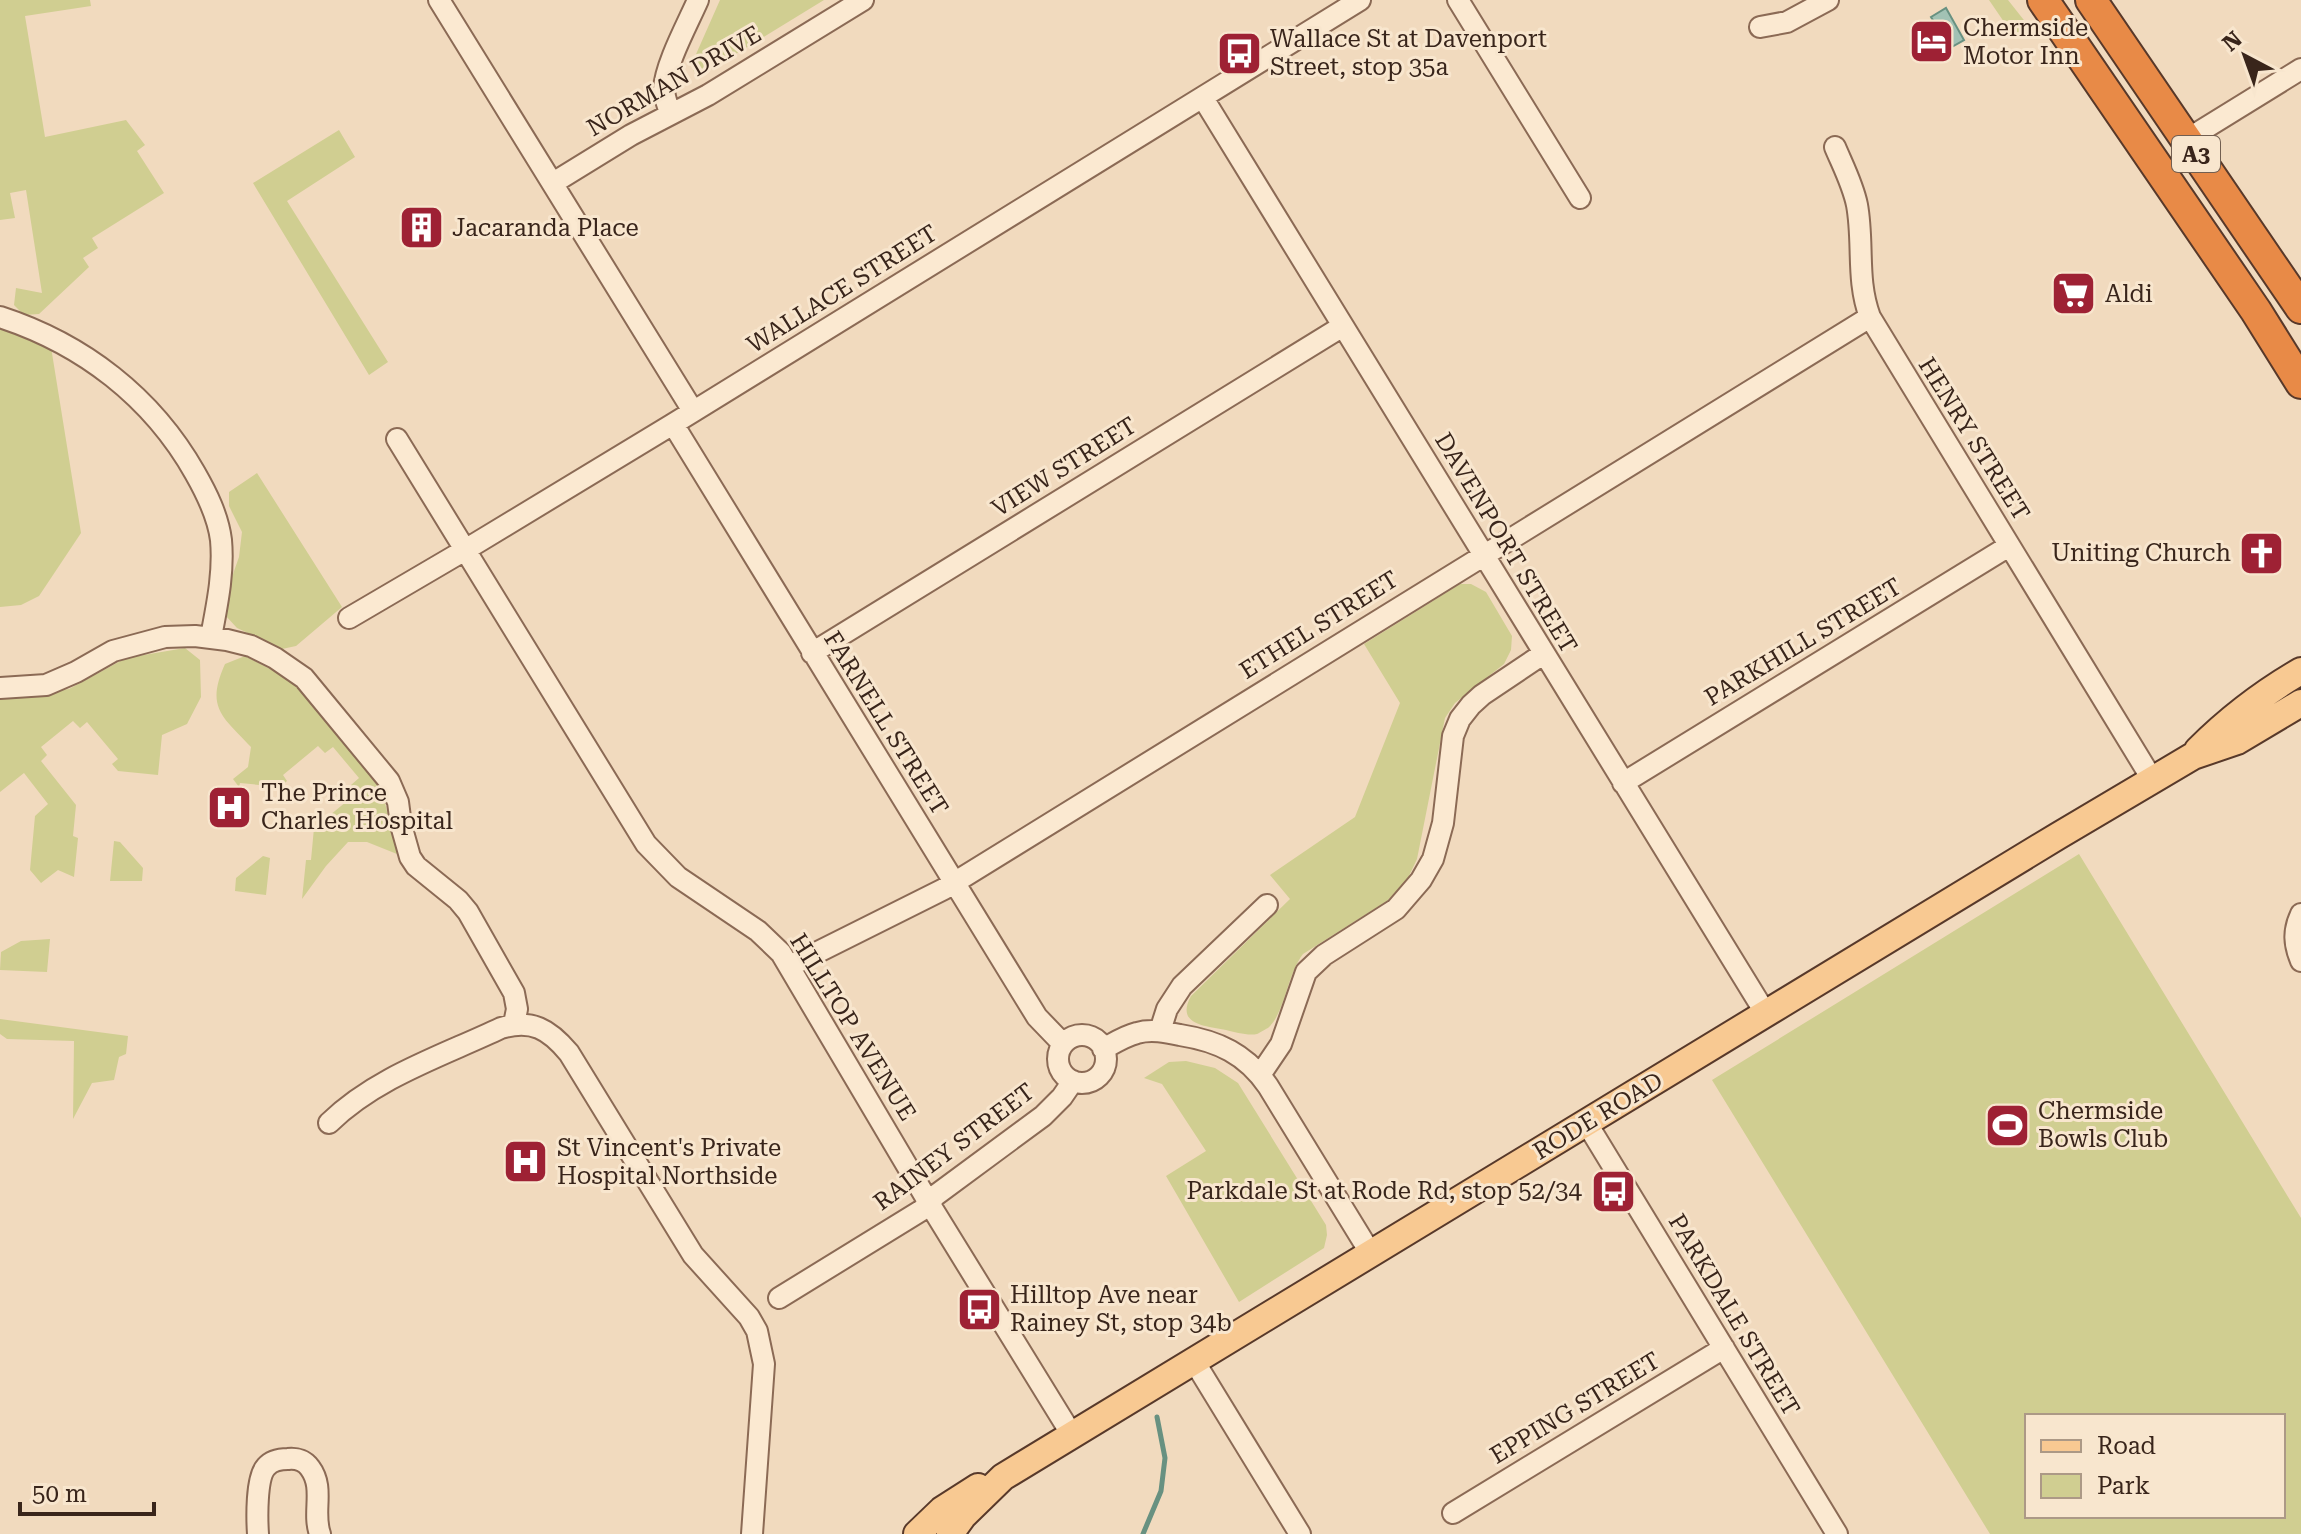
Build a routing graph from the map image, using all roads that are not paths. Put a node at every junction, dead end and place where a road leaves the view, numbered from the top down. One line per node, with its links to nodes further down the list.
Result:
1 (439, 0): 15 (street)
2 (698, 0): 12 (street)
3 (863, 0): 12 (street, NORMAN DRIVE)
4 (1360, 0): 11 (street, WALLACE STREET)
5 (1458, 0): 16 (street)
6 (1828, 0): 9 (street)
7 (2043, 0): 21 (highway, A3)
8 (2091, 0): 13 (highway, A3)
9 (1760, 27)
10 (2301, 69): 13 (street)
11 (1203, 98): 20 (street, DAVENPORT STREET); 22 (street, WALLACE STREET)
12 (670, 113): 15 (street, NORMAN DRIVE)
13 (2186, 140): 17 (highway, A3)
14 (1835, 147): 19 (street, HENRY STREET)
15 (553, 183): 22 (street)
16 (1580, 198)
17 (2301, 308)
18 (0, 317): 29 (street)
19 (1870, 317): 25 (street, HENRY STREET); 27 (street, ETHEL STREET)
20 (1343, 326): 27 (street, DAVENPORT STREET); 30 (street, VIEW STREET)
21 (2301, 383)
22 (693, 411): 23 (street, WALLACE STREET)
23 (673, 424): 26 (street, WALLACE STREET); 30 (street, FARNELL STREET)
24 (397, 439): 26 (street, HILLTOP AVENUE)
25 (2009, 546): 36 (street, HENRY STREET); 37 (street, PARKHILL STREET)
26 (465, 550): 28 (street, WALLACE STREET); 42 (street, HILLTOP AVENUE)
27 (1483, 555): 31 (street, DAVENPORT STREET); 38 (street, ETHEL STREET)
28 (349, 618)
29 (211, 637): 33 (street); 44 (street)
30 (812, 653): 38 (street, FARNELL STREET)
31 (1543, 654): 37 (street, DAVENPORT STREET); 48 (street)
32 (2301, 671): 35 (main road, RODE ROAD)
33 (0, 688)
34 (2301, 703): 35 (main road, RODE ROAD)
35 (2193, 756): 36 (main road, RODE ROAD)
36 (2152, 779): 43 (main road, RODE ROAD)
37 (1623, 783): 43 (street, DAVENPORT STREET)
38 (953, 882): 42 (street, ETHEL STREET); 46 (street, FARNELL STREET)
39 (1267, 905): 45 (street)
40 (2298, 920): 41 (street)
41 (2301, 961)
42 (790, 966): 52 (street, HILLTOP AVENUE)
43 (1766, 1014): 50 (main road, RODE ROAD)
44 (514, 1024): 51 (street); 63 (street)
45 (1160, 1031): 47 (street); 48 (street)
46 (1063, 1044): 47 (street); 49 (street)
47 (1103, 1049): 49 (street)
48 (1260, 1075): 53 (street)
49 (1073, 1081): 52 (street, RAINEY STREET)
50 (1586, 1122): 53 (main road, RODE ROAD); 55 (street, PARKDALE STREET)
51 (329, 1123)
52 (929, 1203): 54 (street, RAINEY STREET); 57 (street, HILLTOP AVENUE)
53 (1371, 1254): 56 (main road, RODE ROAD)
54 (779, 1298)
55 (1724, 1348): 59 (street, EPPING STREET); 67 (street, PARKDALE STREET)
56 (1194, 1361): 57 (main road, RODE ROAD); 66 (street)
57 (1072, 1435): 58 (main road, RODE ROAD)
58 (1003, 1477): 60 (main road, RODE ROAD); 64 (main road, RODE ROAD)
59 (1453, 1513)
60 (957, 1525): 65 (main road, RODE ROAD)
61 (258, 1534): 62 (street)
62 (320, 1534)
63 (752, 1534)
64 (917, 1534)
65 (942, 1534)
66 (1300, 1534)
67 (1837, 1534)

